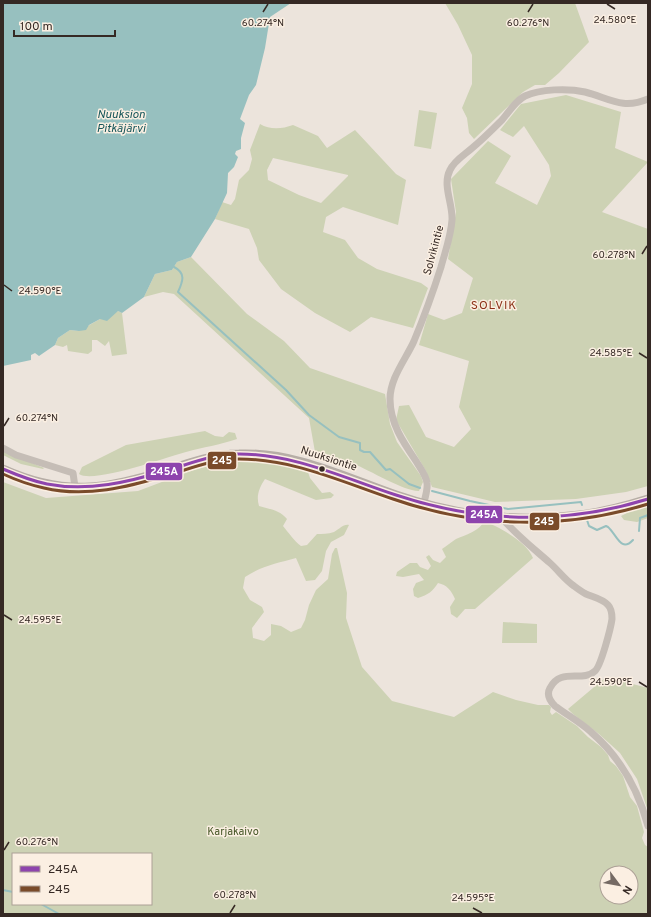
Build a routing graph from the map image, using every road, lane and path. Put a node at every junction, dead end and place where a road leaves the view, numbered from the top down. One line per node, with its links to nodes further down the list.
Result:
1 (648, 99): 6 (street, Solvikintie)
2 (3, 448): 4 (street)
3 (3, 469): 4 (street, Nuuksiontie)
4 (75, 488): 6 (street, Nuuksiontie)
5 (648, 499): 7 (street, Nuuksiontie)
6 (424, 503): 7 (street, Nuuksiontie)
7 (501, 517): 8 (street)
8 (648, 826)

